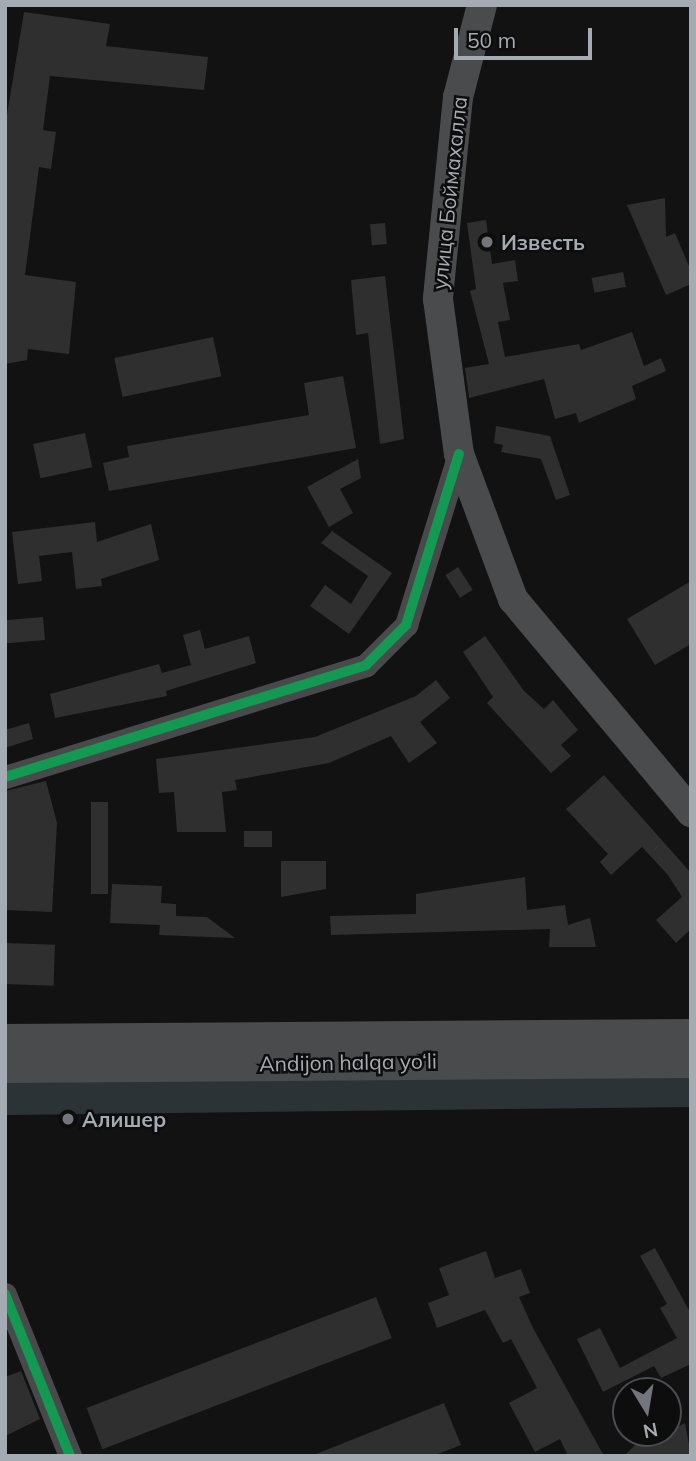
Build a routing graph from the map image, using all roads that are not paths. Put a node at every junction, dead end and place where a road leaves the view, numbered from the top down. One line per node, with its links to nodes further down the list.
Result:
1 (482, 5): 2 (main road, улица Боймахалла)
2 (459, 454): 3 (street); 4 (main road, улица Боймахалла)
3 (5, 777)
4 (691, 812)
5 (691, 1035): 6 (highway, Andijon halqa yo‘li)
6 (5, 1040)
7 (691, 1061): 8 (highway, Andijon halqa yo‘li)
8 (5, 1066)
9 (5, 1294): 10 (street)
10 (70, 1456)

